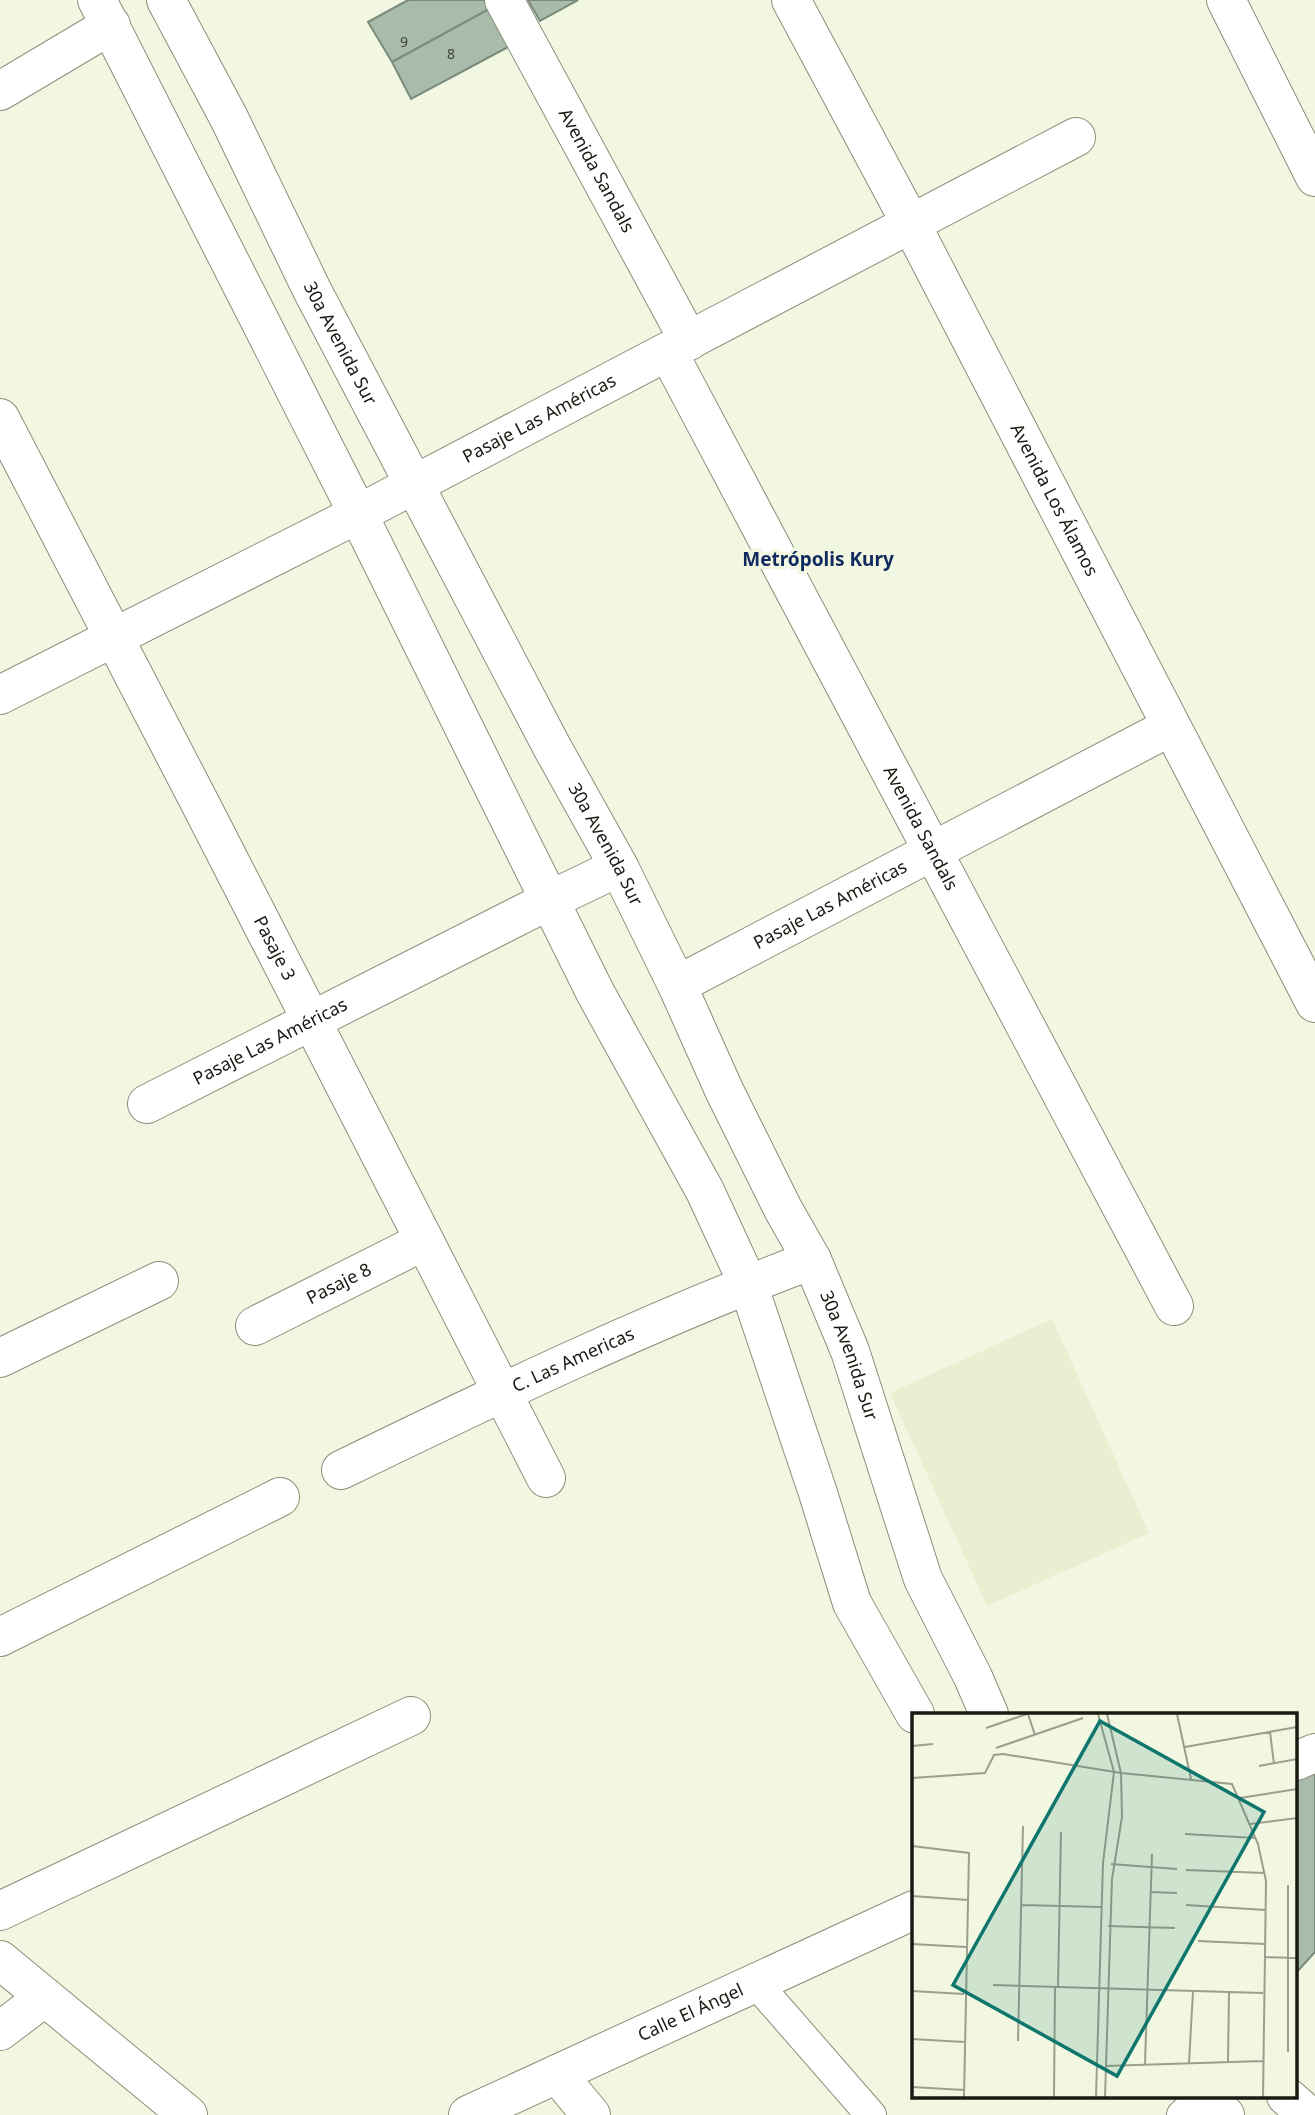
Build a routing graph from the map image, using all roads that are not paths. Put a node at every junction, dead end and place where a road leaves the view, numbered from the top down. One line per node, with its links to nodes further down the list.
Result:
1 (166, 0): 12 (street, 30a Avenida Sur)
2 (504, 0): 10 (street, Avenida Sandals)
3 (791, 0): 9 (street, Avenida Los Álamos)
4 (1226, 0): 8 (street)
5 (104, 12): 6 (street); 13 (street)
6 (0, 91)
7 (1076, 137): 9 (street, Pasaje Las Américas)
8 (1315, 177)
9 (911, 224): 10 (street, Pasaje Las Américas); 16 (street, Avenida Los Álamos)
10 (678, 346): 12 (street, Pasaje Las Américas); 17 (street, Avenida Sandals)
11 (0, 418): 14 (street, Pasaje 3)
12 (415, 484): 13 (street, Pasaje Las Américas); 18 (street, 30a Avenida Sur)
13 (358, 514): 14 (street, Pasaje Las Américas); 19 (street)
14 (113, 638): 15 (street, Pasaje Las Américas); 22 (street, Pasaje 3)
15 (0, 695)
16 (1170, 727): 17 (street, Pasaje Las Américas); 21 (street, Avenida Los Álamos)
17 (933, 852): 20 (street, Pasaje Las Américas); 28 (street, Avenida Sandals)
18 (619, 867): 19 (street, Pasaje Las Américas); 20 (street, 30a Avenida Sur)
19 (550, 900): 22 (street, Pasaje Las Américas); 27 (street)
20 (677, 985): 25 (street, 30a Avenida Sur)
21 (1315, 1003)
22 (311, 1021): 23 (street, Pasaje Las Américas); 24 (street, Pasaje 3)
23 (147, 1104)
24 (424, 1241): 29 (street, Pasaje 8); 31 (street, Pasaje 3)
25 (812, 1260): 27 (street, C. Las Americas); 37 (street, 30a Avenida Sur)
26 (159, 1281): 30 (street)
27 (748, 1284): 31 (street, C. Las Americas); 36 (street)
28 (1174, 1306)
29 (255, 1326)
30 (0, 1358)
31 (502, 1392): 32 (street, C. Las Americas); 33 (street, Pasaje 3)
32 (341, 1470)
33 (546, 1478)
34 (280, 1497): 35 (street)
35 (0, 1637)
36 (914, 1713)
37 (989, 1713)
38 (411, 1716): 41 (street)
39 (1315, 1753): 40 (street)
40 (1298, 1759)
41 (0, 1911)
42 (912, 1911): 44 (street, Calle El Ángel)
43 (0, 1960): 45 (street)
44 (755, 1982): 47 (street, Calle El Ángel); 54 (street)
45 (45, 1997): 46 (street); 51 (street)
46 (0, 2031)
47 (557, 2074): 52 (street, Calle El Ángel); 53 (street)
48 (1201, 2098): 55 (street)
49 (1205, 2098): 56 (street)
50 (1288, 2098): 57 (street)
51 (188, 2115)
52 (468, 2115)
53 (592, 2115)
54 (871, 2115)
55 (1182, 2115)
56 (1224, 2115)
57 (1308, 2115)

